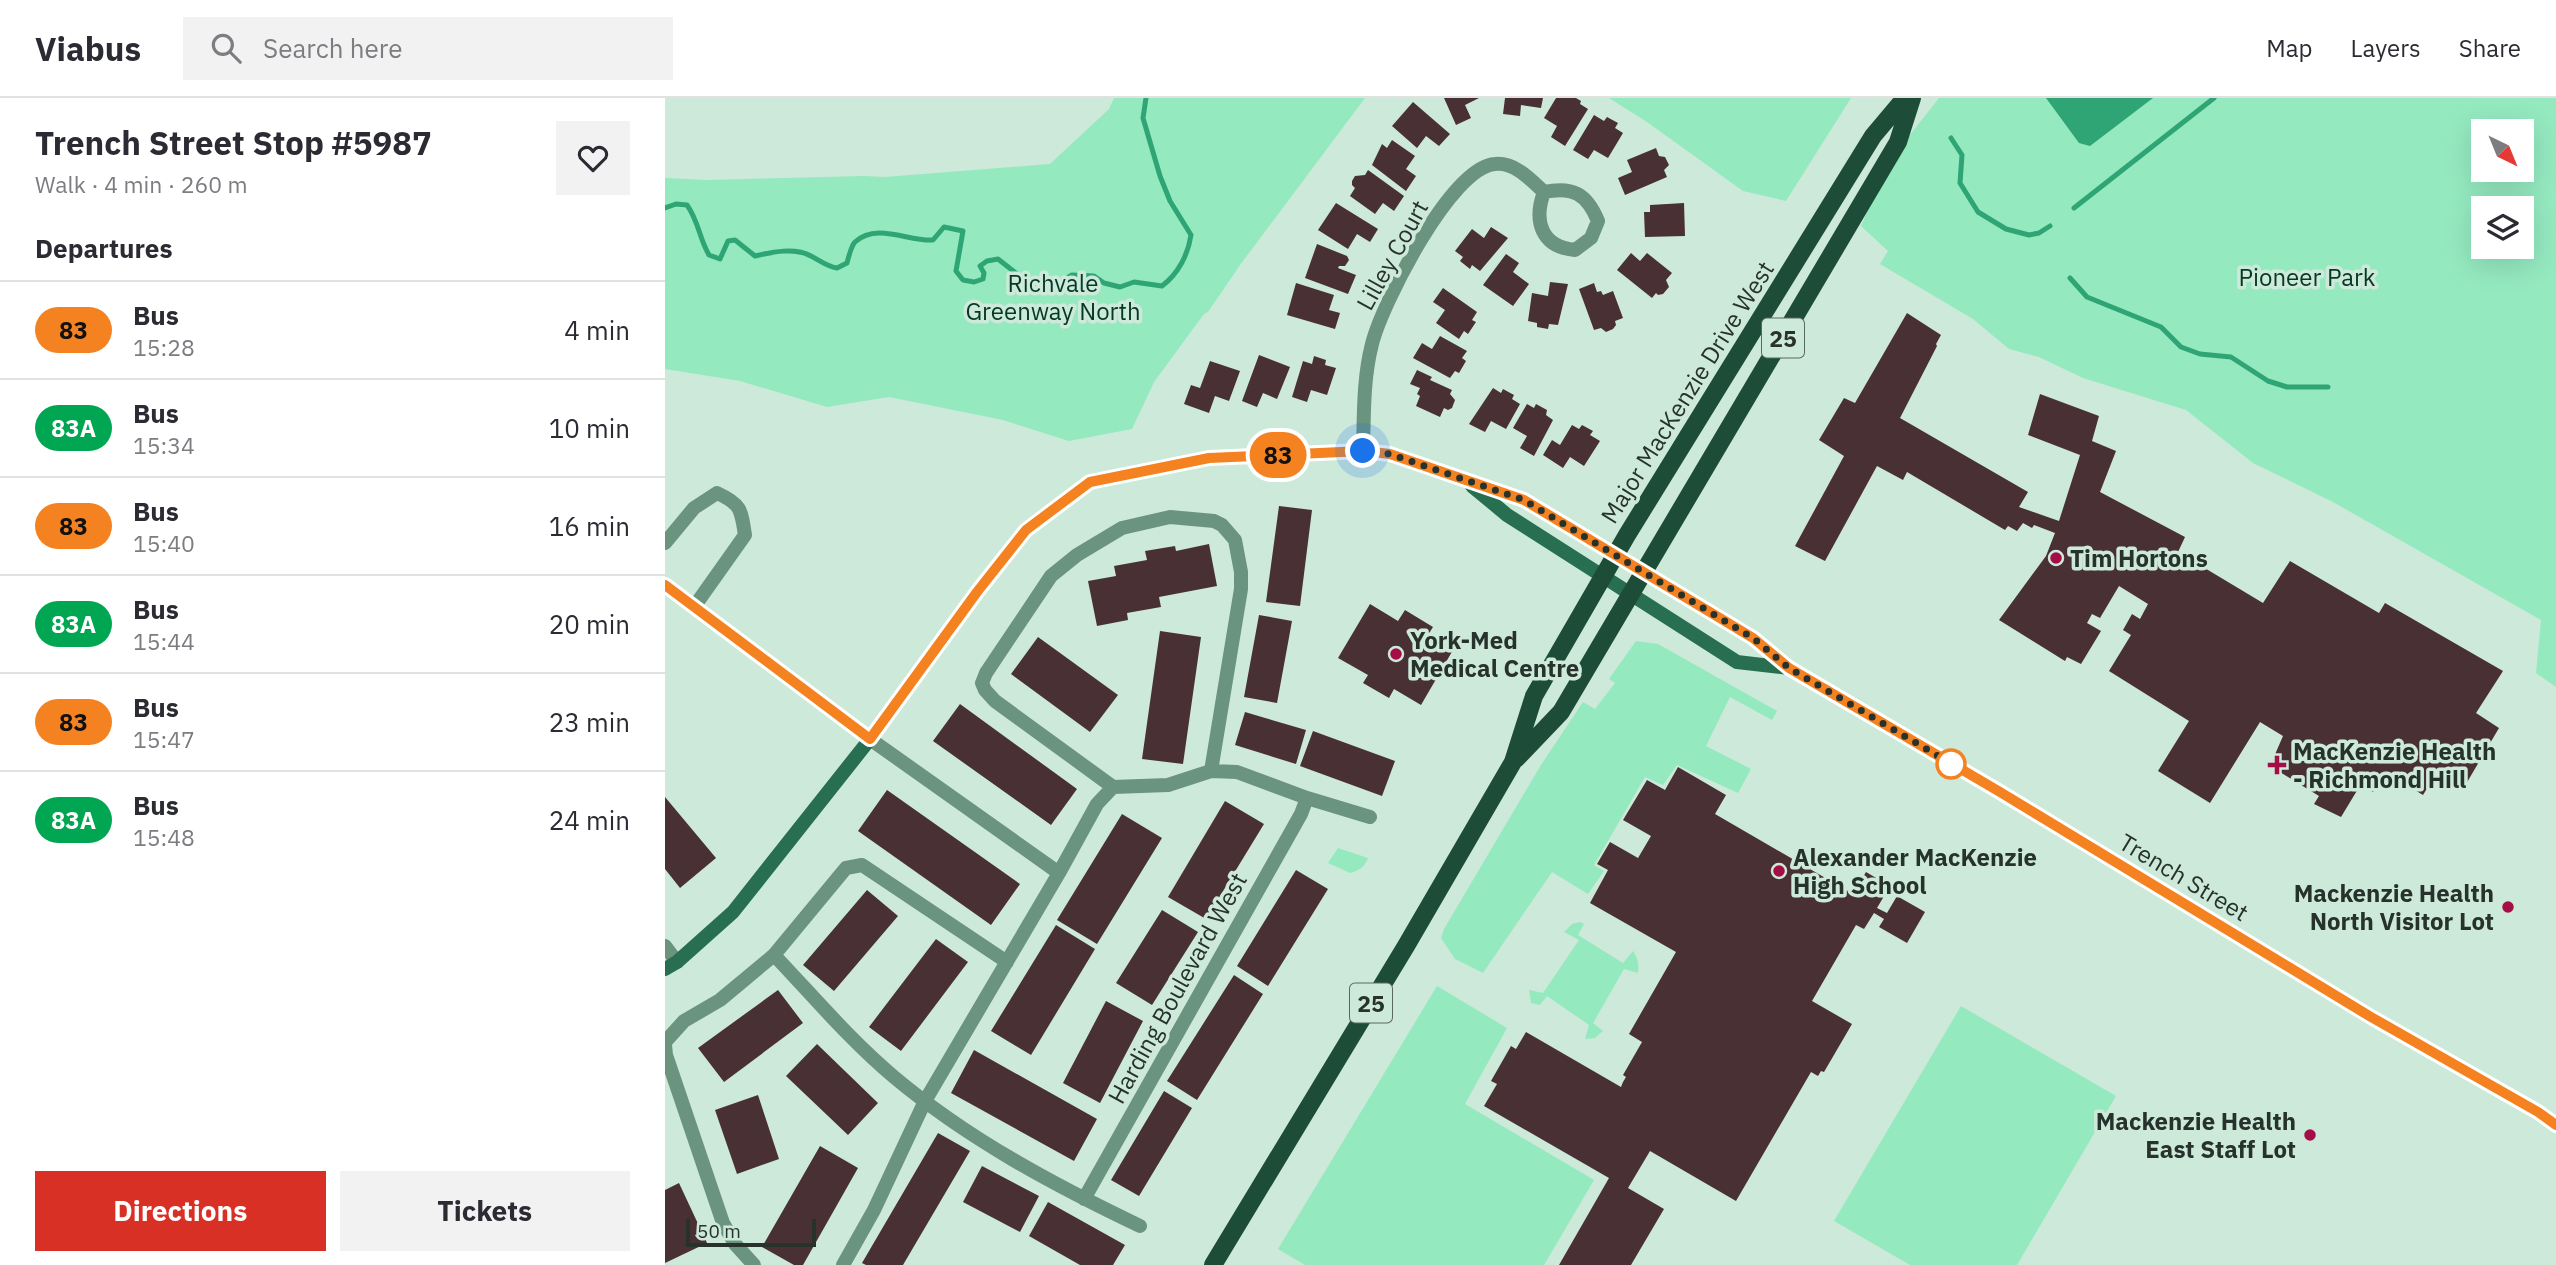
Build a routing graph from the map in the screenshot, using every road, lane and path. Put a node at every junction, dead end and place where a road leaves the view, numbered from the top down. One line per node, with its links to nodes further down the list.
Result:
1 (1905, 98): 7 (main road, Major MacKenzie Drive West / 25)
2 (1912, 98): 8 (main road, Major MacKenzie Drive West / 25)
3 (1544, 192): 3 (street); 4 (street, Lilley Court)
4 (1363, 451): 5 (street); 14 (street)
5 (1466, 480): 7 (street); 9 (street, Trench Street)
6 (665, 543): 12 (street)
7 (1616, 554): 8 (street); 9 (main road, Major MacKenzie Drive West / 25)
8 (1643, 572): 11 (main road, Major MacKenzie Drive West / 25); 13 (street, Trench Street)
9 (1603, 576): 11 (street, Trench Street); 15 (main road, Major MacKenzie Drive West / 25)
10 (665, 585): 12 (street)
11 (1630, 596): 13 (street, Trench Street); 15 (main road, Major MacKenzie Drive West / 25)
12 (694, 607): 14 (street)
13 (1789, 668): 27 (street, Trench Street)
14 (870, 739): 20 (street); 24 (street)
15 (1513, 762): 32 (main road, Major MacKenzie Drive West / 25)
16 (1212, 771): 17 (street); 17 (street); 18 (street)
17 (1113, 787): 20 (street)
18 (1307, 799): 19 (street); 28 (street, Harding Boulevard West)
19 (1370, 817)
20 (1059, 873): 23 (street)
21 (665, 946): 24 (street)
22 (774, 955): 23 (street); 25 (street); 26 (street)
23 (1007, 962): 26 (street)
24 (671, 966)
25 (665, 1044): 30 (street)
26 (925, 1101): 28 (street); 31 (street)
27 (2556, 1125)
28 (1084, 1199): 29 (street)
29 (1140, 1226)
30 (754, 1265)
31 (843, 1265)
32 (1213, 1265)

